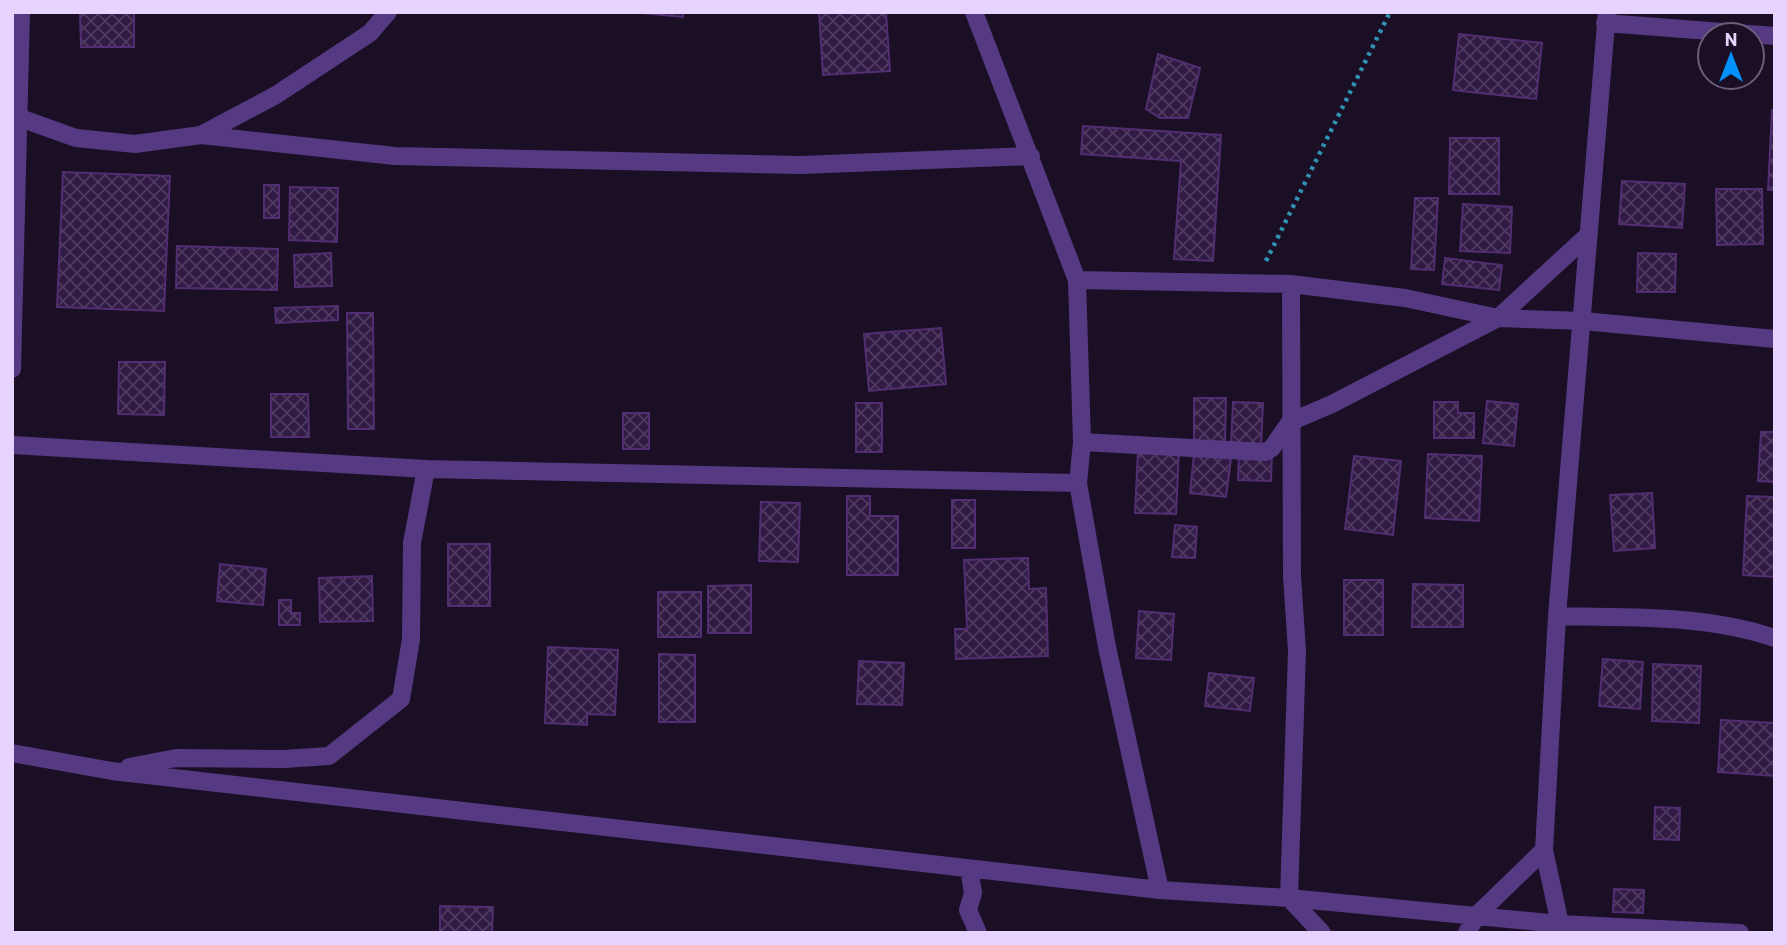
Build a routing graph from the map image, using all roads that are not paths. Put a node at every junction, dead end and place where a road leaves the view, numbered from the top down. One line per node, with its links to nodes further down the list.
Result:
1 (21, 12): 6 (street)
2 (388, 12): 7 (street)
3 (974, 12): 8 (street)
4 (1606, 18): 5 (street); 9 (street)
5 (1775, 36)
6 (16, 118): 7 (street); 15 (street)
7 (201, 135): 8 (street)
8 (1031, 156): 10 (street)
9 (1586, 237): 12 (street); 13 (street)
10 (1077, 280): 11 (street); 17 (street)
11 (1291, 284): 12 (street); 16 (street)
12 (1498, 318): 13 (street); 16 (street)
13 (1583, 321): 14 (street); 21 (street)
14 (1775, 339)
15 (12, 369)
16 (1290, 422): 17 (street); 28 (street)
17 (1082, 442): 20 (street)
18 (12, 445): 19 (street)
19 (426, 469): 20 (street); 24 (street)
20 (1078, 483): 27 (street)
21 (1557, 615): 22 (street); 25 (street)
22 (1775, 638)
23 (12, 753): 24 (street)
24 (112, 771): 26 (street)
25 (1544, 850): 29 (street); 30 (street)
26 (970, 869): 27 (street); 31 (street)
27 (1160, 890): 28 (street)
28 (1289, 898): 29 (street); 32 (street)
29 (1476, 916): 30 (street); 33 (street)
30 (1560, 923): 34 (street)
31 (978, 933)
32 (1322, 933)
33 (1467, 933)
34 (1740, 933)

